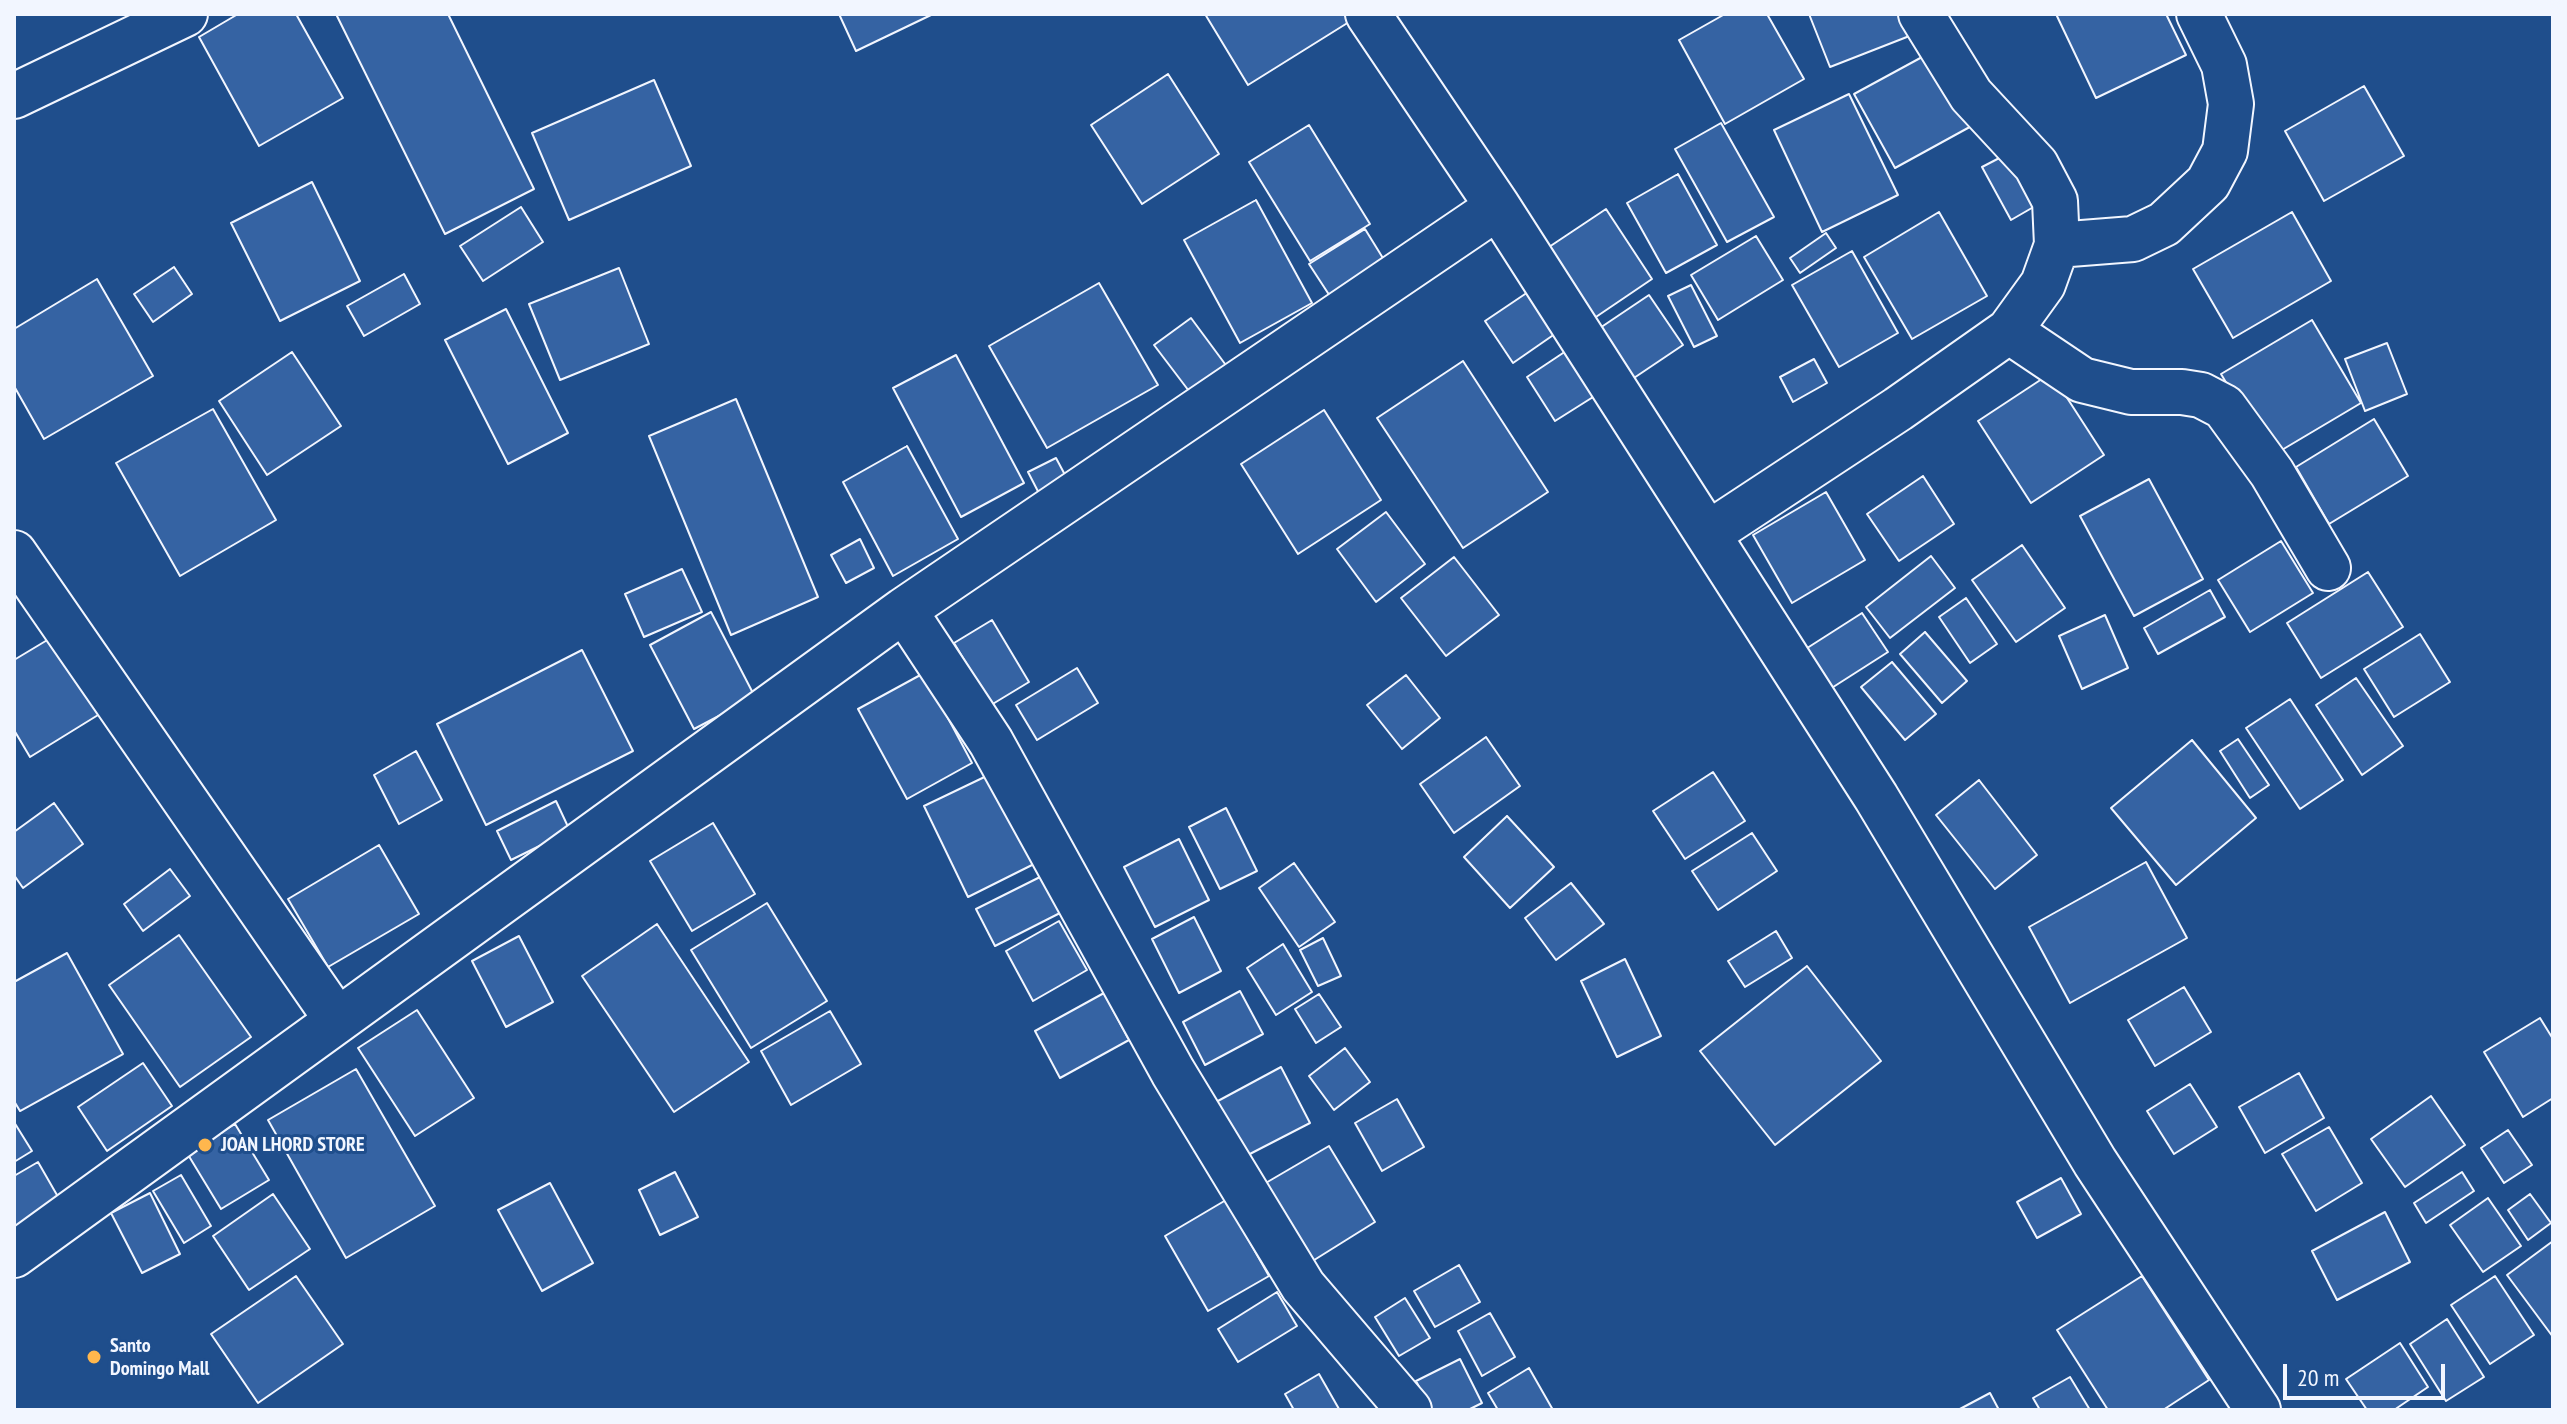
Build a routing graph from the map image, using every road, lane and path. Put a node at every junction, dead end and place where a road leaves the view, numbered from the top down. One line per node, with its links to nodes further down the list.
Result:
1 (185, 14): 5 (street)
2 (1368, 14): 6 (street)
3 (1921, 14): 7 (street)
4 (2199, 14): 7 (street)
5 (14, 96)
6 (1498, 207): 9 (street); 12 (street)
7 (2057, 245): 8 (street)
8 (2009, 331): 9 (street); 11 (street)
9 (1708, 534): 16 (street)
10 (14, 553): 13 (street)
11 (2328, 568)
12 (904, 610): 13 (street); 15 (street)
13 (337, 1020): 14 (street)
14 (14, 1255)
15 (1409, 1410)
16 (2258, 1410)

